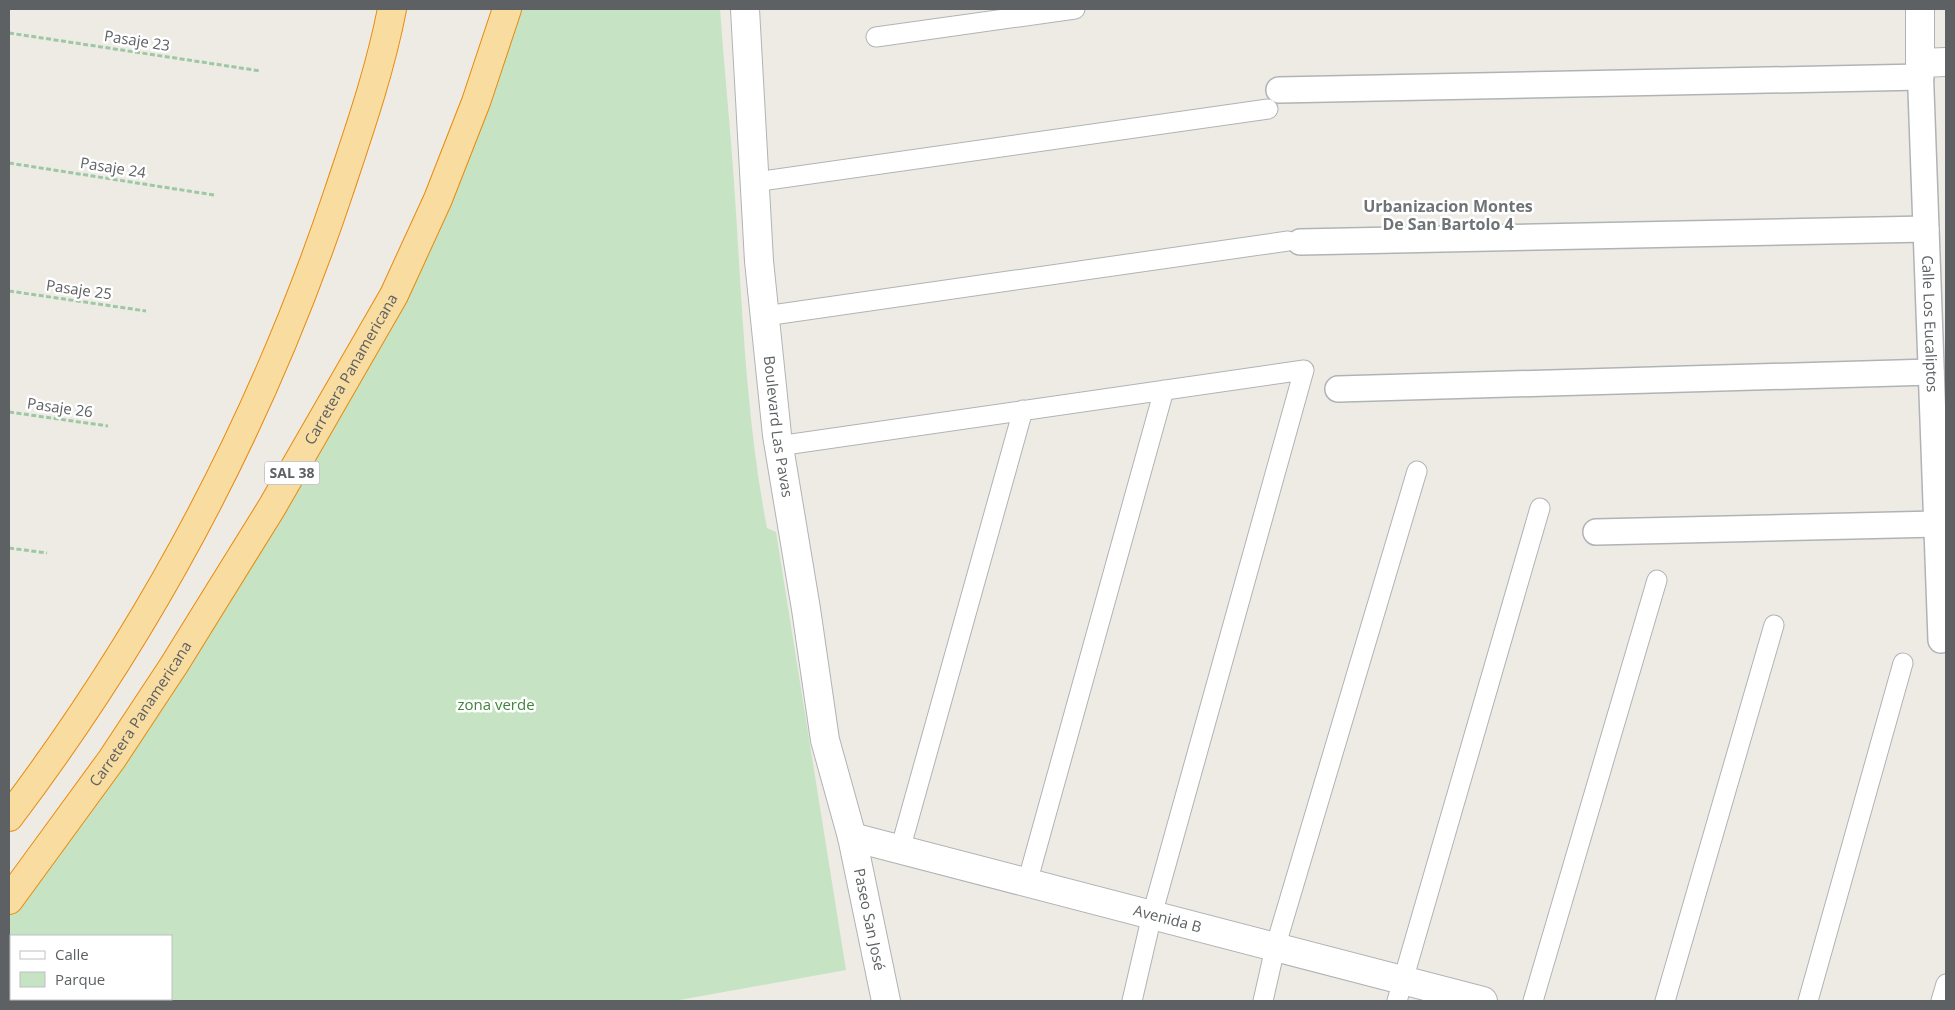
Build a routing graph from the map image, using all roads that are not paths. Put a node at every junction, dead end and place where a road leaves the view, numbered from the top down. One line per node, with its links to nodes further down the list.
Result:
1 (392, 9): 26 (highway)
2 (507, 9): 30 (highway, Carretera Panamericana / SAL 38)
3 (746, 9): 9 (street, Boulevard Las Pavas)
4 (1075, 9): 6 (street)
5 (1920, 9): 7 (street, Calle Los Eucaliptos)
6 (876, 37)
7 (1929, 68): 8 (street); 10 (street, Calle Los Eucaliptos)
8 (1273, 99): 9 (street)
9 (755, 182): 12 (street, Boulevard Las Pavas)
10 (1926, 229): 11 (street); 13 (street, Calle Los Eucaliptos)
11 (1294, 241): 12 (street)
12 (765, 316): 17 (street, Boulevard Las Pavas)
13 (1931, 372): 14 (street); 20 (street, Calle Los Eucaliptos)
14 (1338, 389)
15 (1164, 390): 16 (street); 29 (street); 31 (street)
16 (1023, 410): 17 (street); 28 (street)
17 (778, 446): 27 (street, Boulevard Las Pavas)
18 (1417, 470): 32 (street)
19 (1540, 508): 34 (street)
20 (1937, 524): 21 (street); 24 (street, Calle Los Eucaliptos)
21 (1596, 532)
22 (1657, 580): 39 (street)
23 (1774, 625): 40 (street)
24 (1941, 640)
25 (1903, 663): 41 (street)
26 (9, 817)
27 (852, 838): 28 (street, Avenida B); 35 (street, Paseo San José)
28 (900, 850): 29 (street, Avenida B)
29 (1026, 883): 31 (street, Avenida B)
30 (9, 900)
31 (1152, 916): 32 (street, Avenida B); 36 (street)
32 (1275, 948): 34 (street, Avenida B); 37 (street)
33 (1946, 984): 42 (street)
34 (1399, 991): 38 (street, Avenida B)
35 (886, 1001)
36 (1132, 1001)
37 (1263, 1001)
38 (1483, 1001)
39 (1533, 1001)
40 (1665, 1001)
41 (1808, 1001)
42 (1941, 1001)

